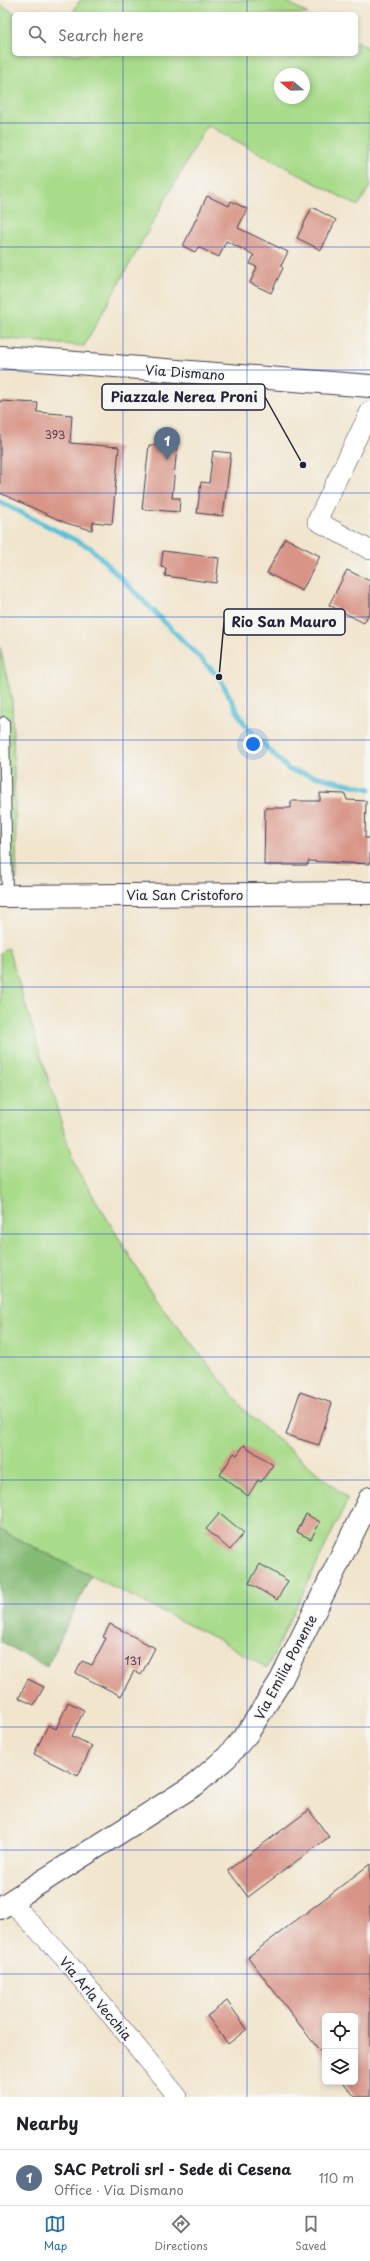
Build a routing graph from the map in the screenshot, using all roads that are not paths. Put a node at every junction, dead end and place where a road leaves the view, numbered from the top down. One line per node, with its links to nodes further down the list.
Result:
1 (0, 357): 2 (main road, Via Dismano)
2 (370, 386)
3 (370, 411): 4 (street)
4 (370, 550)
5 (4, 722): 7 (lane)
6 (370, 893): 7 (main road, Via San Cristoforo)
7 (3, 896)
8 (370, 1498): 9 (main road, Via Emilia Ponente)
9 (6, 1905): 10 (street, Via Arla Vecchia)
10 (178, 2097)

